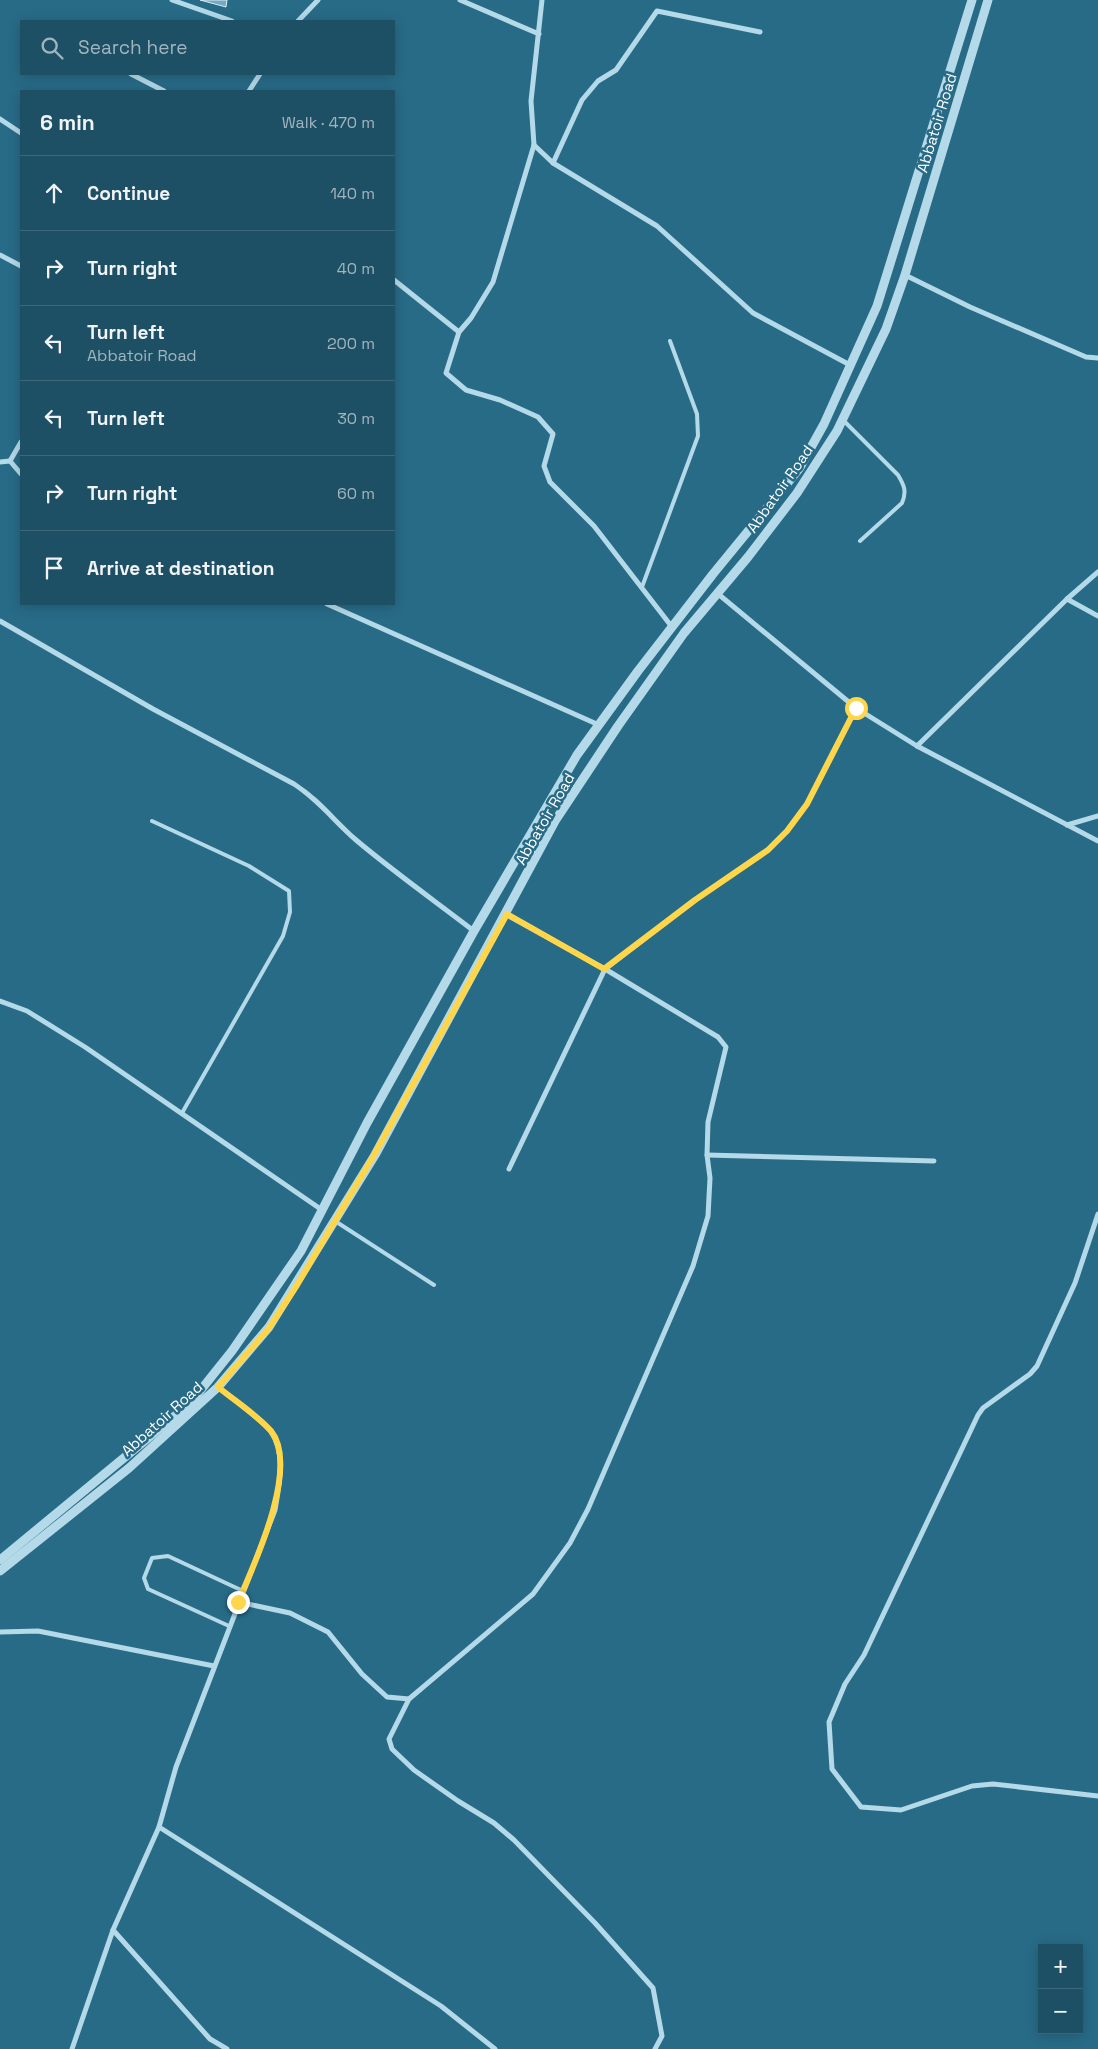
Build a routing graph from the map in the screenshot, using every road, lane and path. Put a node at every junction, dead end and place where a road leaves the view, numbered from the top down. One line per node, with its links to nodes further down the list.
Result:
1 (172, 0): 7 (street)
2 (318, 0): 8 (street)
3 (460, 0): 10 (street)
4 (542, 0): 10 (street)
5 (972, 0): 26 (street, Abbatoir Road)
6 (988, 0): 21 (street, Abbatoir Road)
7 (229, 20)
8 (299, 20)
9 (760, 32): 18 (street)
10 (539, 34): 17 (street)
11 (133, 75): 13 (street)
12 (259, 75): 14 (street)
13 (162, 90)
14 (250, 90)
15 (0, 119): 16 (street)
16 (20, 131)
17 (534, 145): 18 (street); 23 (street)
18 (553, 163): 26 (street)
19 (0, 255): 20 (street)
20 (20, 265)
21 (905, 275): 25 (street); 27 (street, Abbatoir Road)
22 (395, 281): 23 (street)
23 (459, 332): 34 (street)
24 (670, 341): 34 (lane)
25 (1098, 358)
26 (850, 365): 40 (street, Abbatoir Road)
27 (843, 419): 32 (lane); 35 (street, Abbatoir Road)
28 (20, 444): 29 (street)
29 (10, 461): 30 (street); 31 (street)
30 (0, 462)
31 (20, 473)
32 (860, 541)
33 (1098, 572): 36 (street)
34 (642, 587): 40 (street)
35 (717, 593): 41 (street); 48 (street, Abbatoir Road)
36 (1067, 598): 38 (street); 43 (street)
37 (329, 605): 42 (street)
38 (1098, 616)
39 (0, 621): 49 (street)
40 (672, 627): 42 (street, Abbatoir Road)
41 (856, 708): 43 (street); 50 (street)
42 (599, 725): 49 (street, Abbatoir Road)
43 (917, 746): 46 (street)
44 (1098, 816): 46 (street)
45 (152, 821): 52 (lane)
46 (1067, 825): 47 (street)
47 (1098, 841)
48 (507, 914): 50 (street); 58 (street, Abbatoir Road)
49 (474, 931): 56 (street, Abbatoir Road)
50 (604, 969): 53 (street); 55 (street)
51 (0, 1001): 52 (street)
52 (182, 1113): 56 (street)
53 (707, 1155): 54 (street); 68 (street)
54 (934, 1161)
55 (509, 1169)
56 (322, 1210): 61 (street, Abbatoir Road)
57 (1098, 1214): 69 (street)
58 (336, 1221): 59 (lane); 60 (street, Abbatoir Road)
59 (434, 1285)
60 (218, 1387): 62 (street, Abbatoir Road); 63 (street)
61 (0, 1560)
62 (0, 1571)
63 (243, 1591): 64 (street); 65 (lane)
64 (238, 1602): 65 (street); 68 (street)
65 (229, 1626): 67 (street)
66 (0, 1632): 67 (street)
67 (214, 1666): 70 (street)
68 (409, 1699): 75 (street)
69 (1098, 1796)
70 (159, 1826): 71 (street); 74 (street)
71 (113, 1930): 72 (street); 73 (street)
72 (72, 2049)
73 (226, 2049)
74 (495, 2049)
75 (655, 2049)

